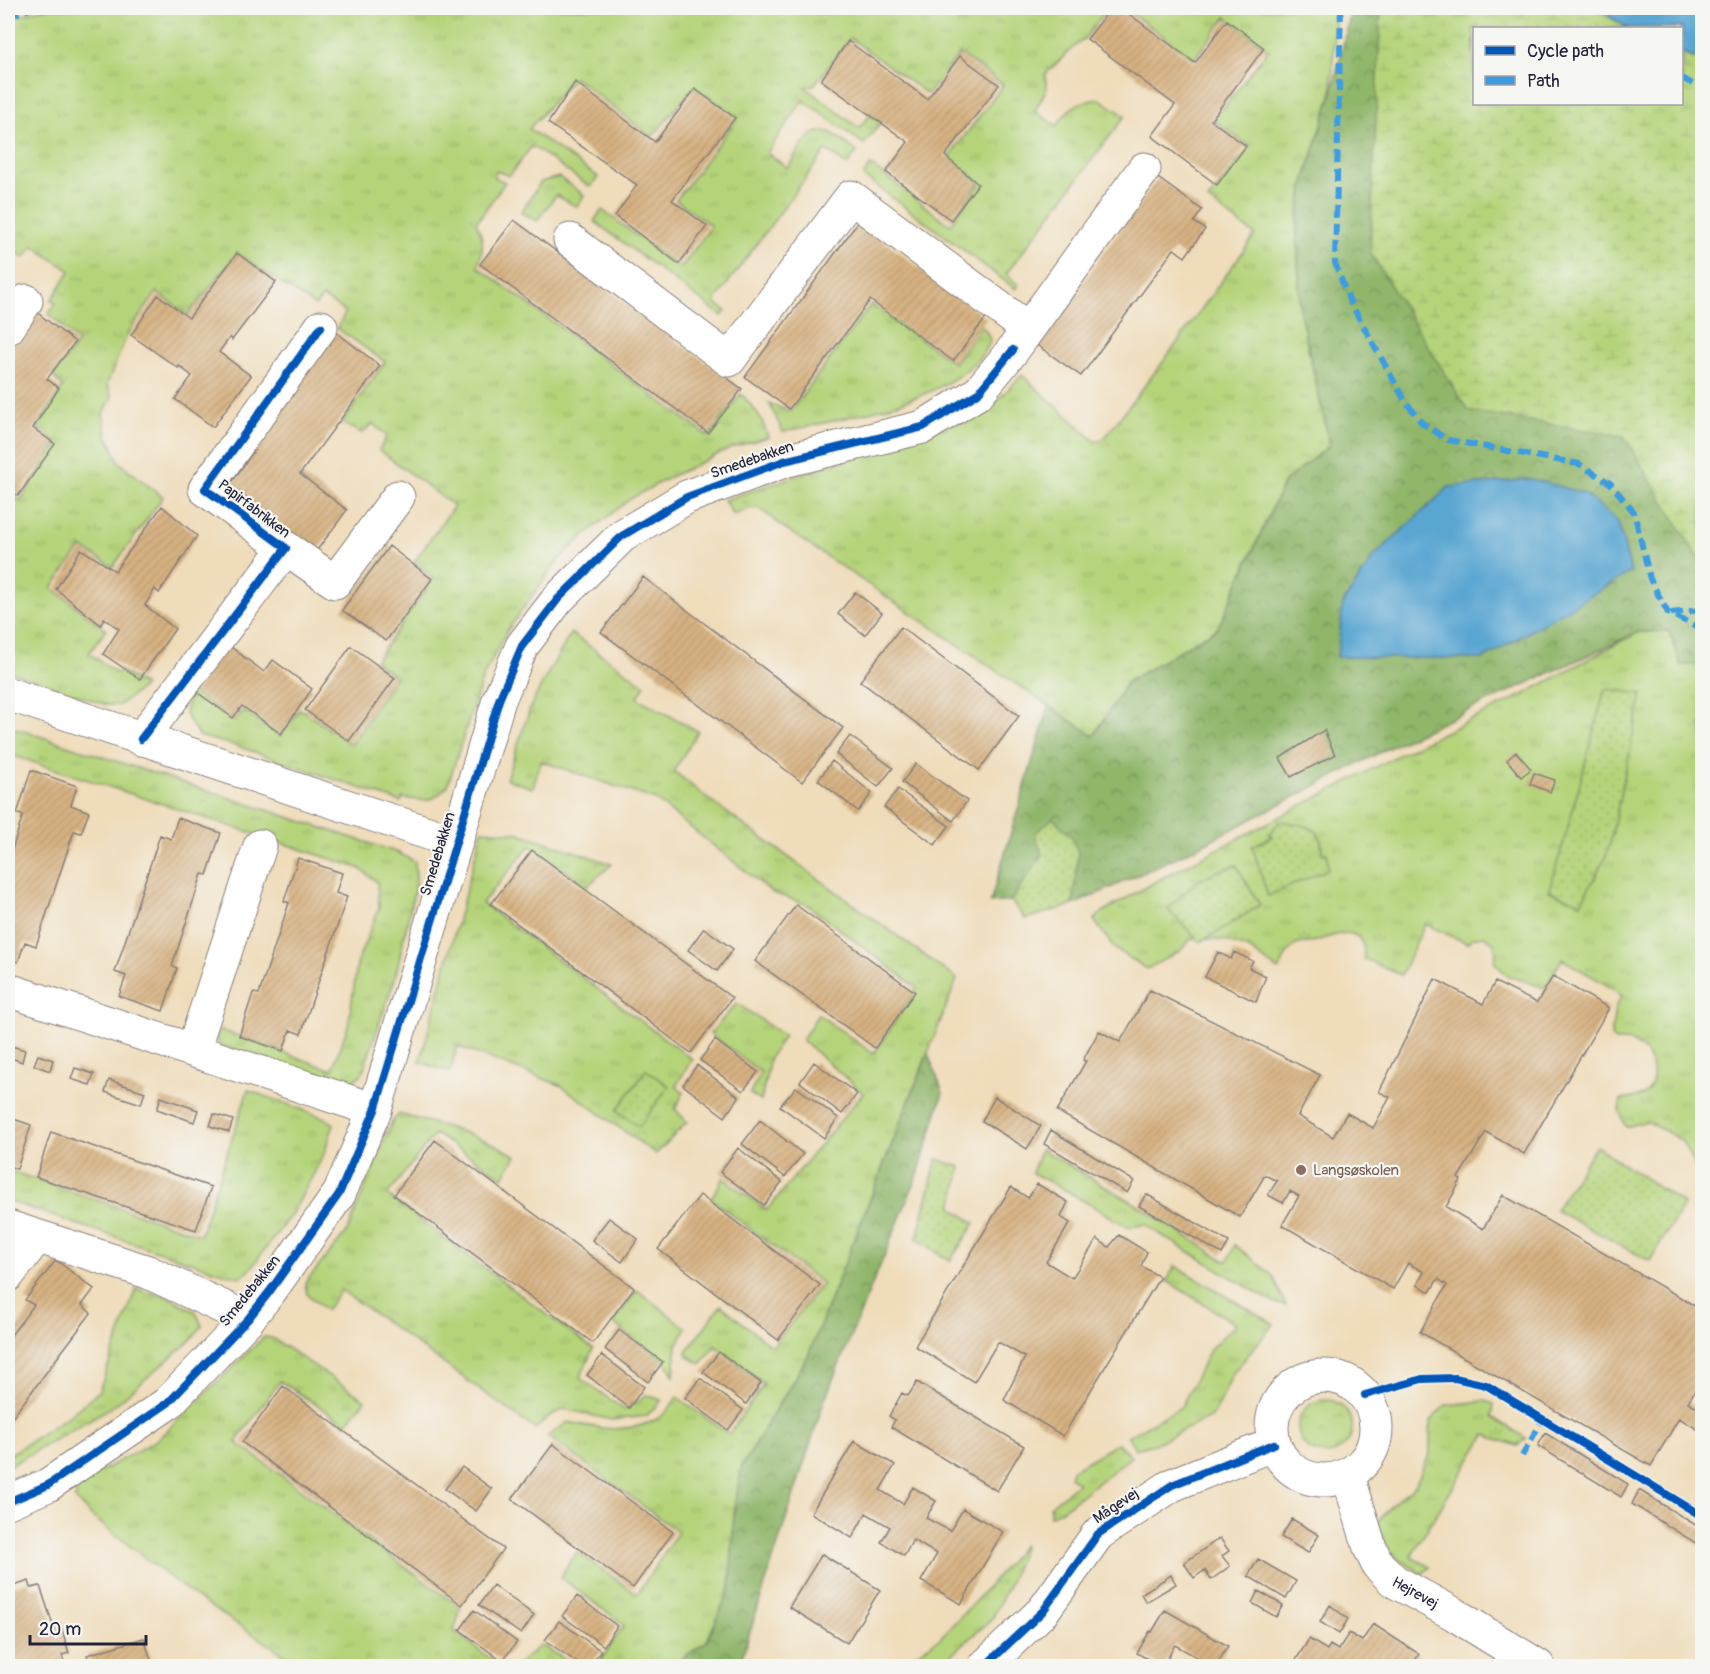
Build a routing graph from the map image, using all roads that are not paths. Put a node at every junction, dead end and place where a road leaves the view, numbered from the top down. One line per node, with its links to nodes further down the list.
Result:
1 (1144, 169): 6 (street, Smedebakken)
2 (570, 240): 6 (street)
3 (26, 301): 5 (street)
4 (321, 327): 8 (street, Papirfabrikken)
5 (8, 328)
6 (1020, 340): 11 (street, Smedebakken)
7 (398, 497): 8 (street, Papirfabrikken)
8 (286, 548): 10 (street, Papirfabrikken)
9 (8, 694): 10 (street)
10 (141, 739): 11 (street)
11 (455, 842): 15 (street, Smedebakken)
12 (260, 846): 14 (street)
13 (8, 990): 14 (street)
14 (193, 1050): 15 (street)
15 (375, 1110): 18 (street, Smedebakken)
16 (22, 1232): 17 (street, Smedebakken); 18 (street, Smedebakken)
17 (8, 1275)
18 (248, 1319): 21 (street, Smedebakken)
19 (1274, 1444): 20 (street); 20 (street); 22 (street, Mågevej)
20 (1348, 1475): 23 (street, Hejrevej)
21 (8, 1502)
22 (985, 1666)
23 (1538, 1666)

